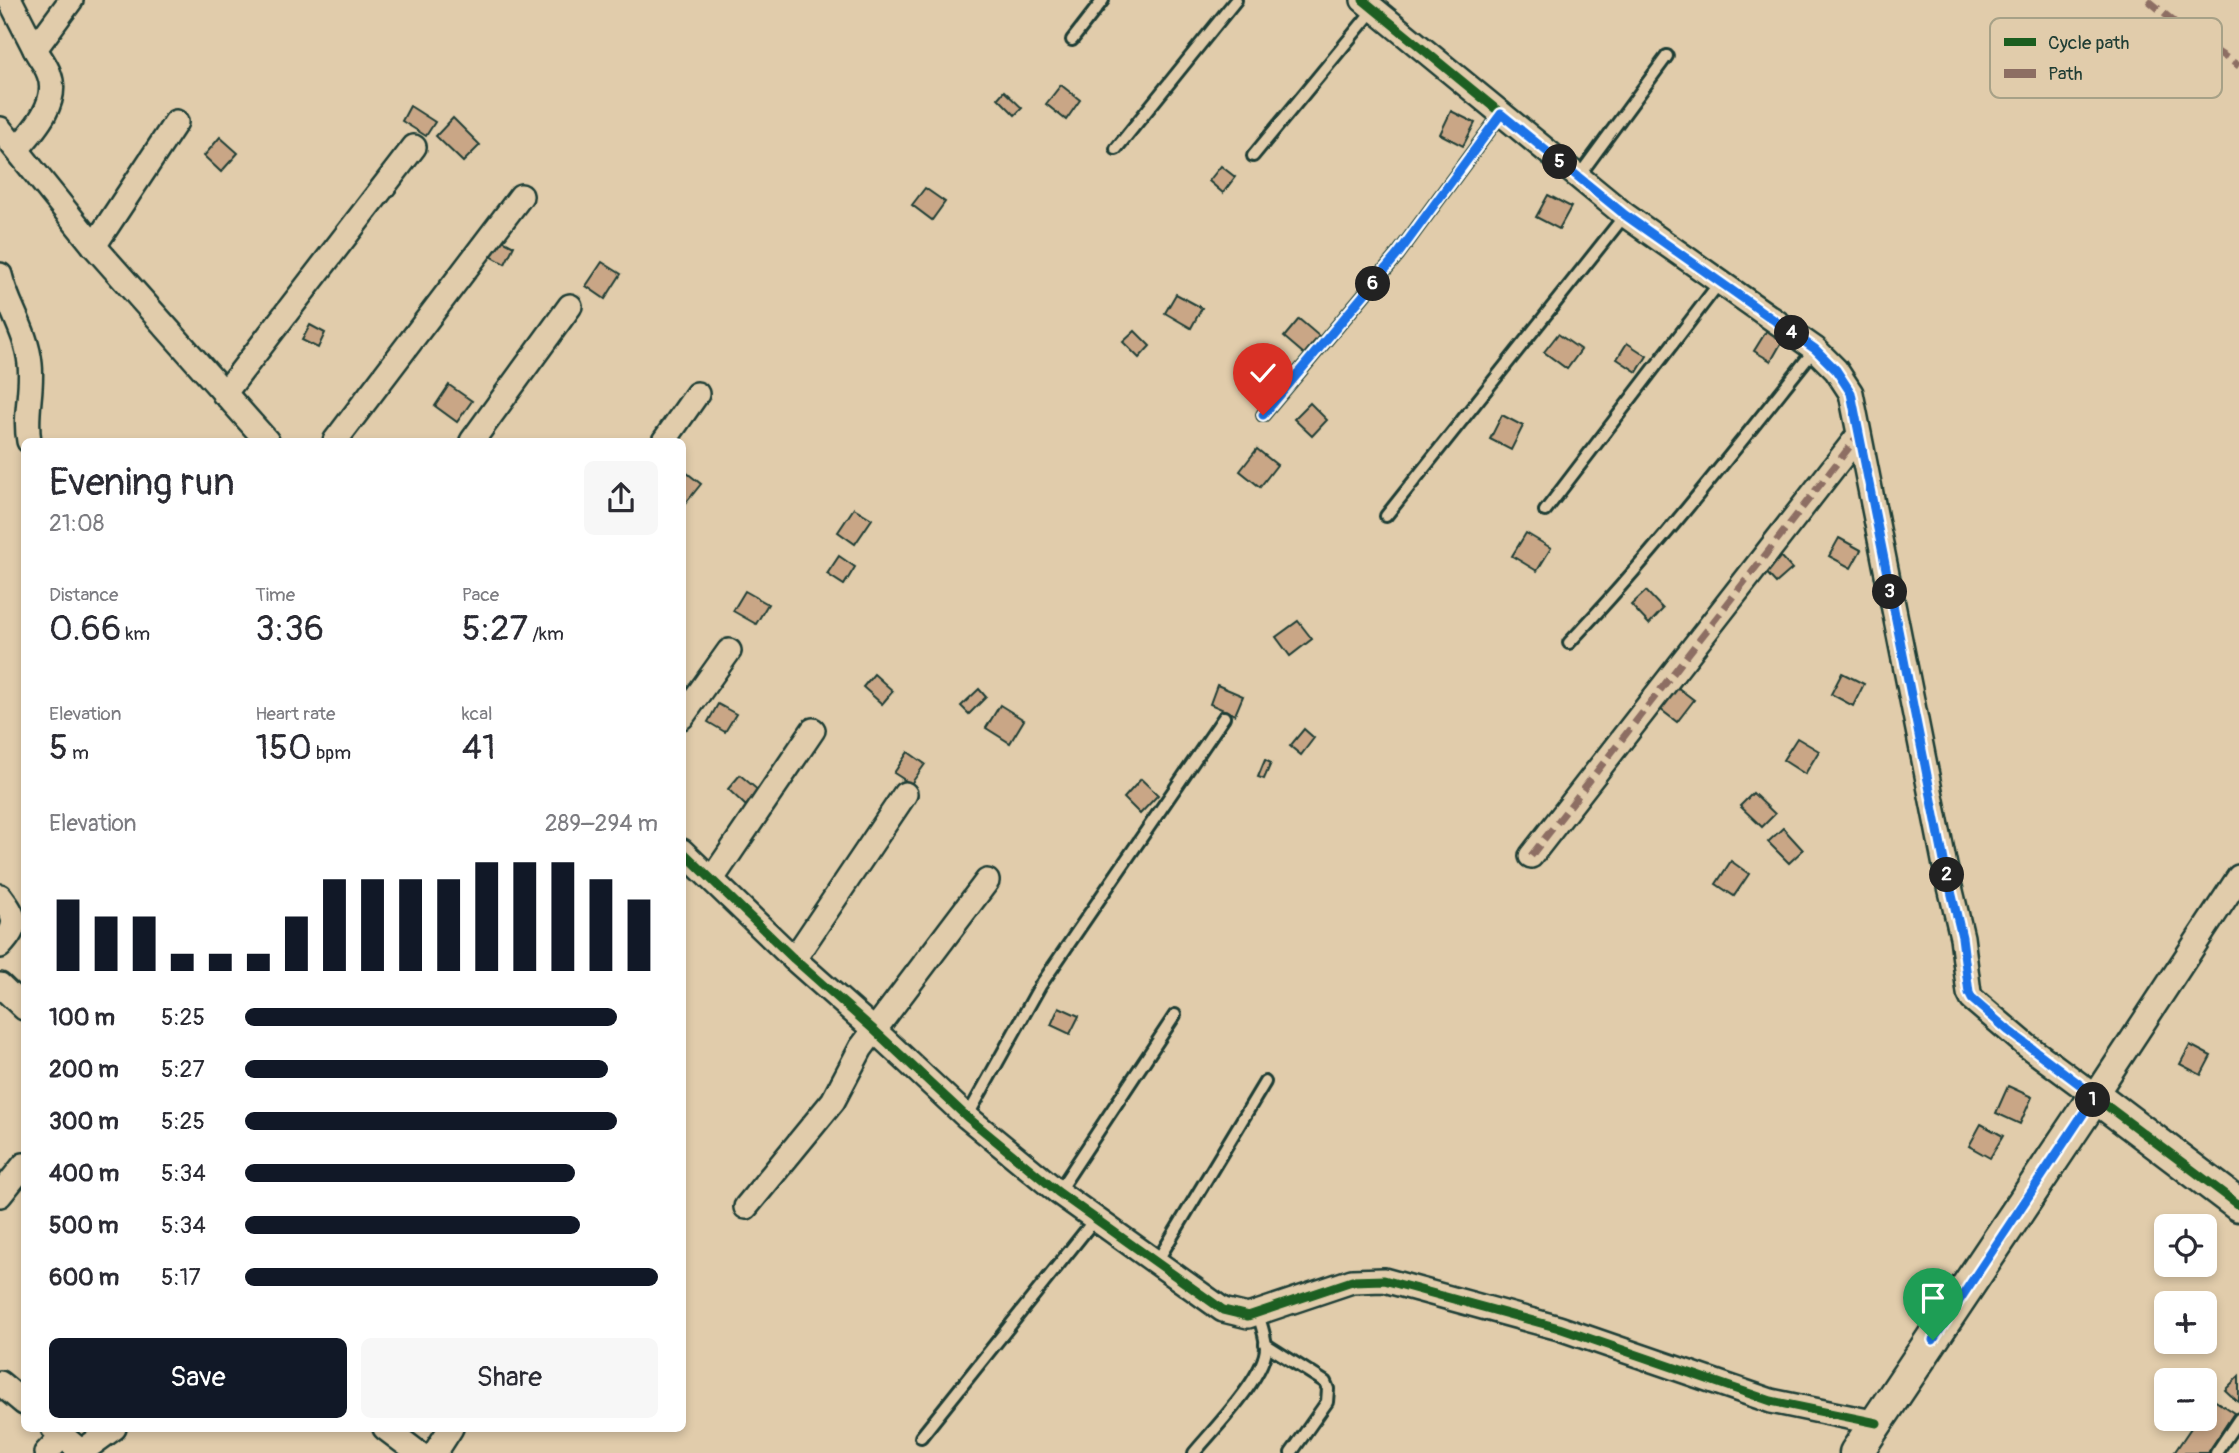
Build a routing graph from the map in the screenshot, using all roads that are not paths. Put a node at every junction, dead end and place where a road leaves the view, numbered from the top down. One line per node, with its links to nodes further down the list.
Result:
1 (10, 0): 7 (street)
2 (71, 0): 7 (street)
3 (1102, 0): 6 (lane)
4 (1236, 0): 14 (lane)
5 (1368, 4): 9 (street); 15 (lane)
6 (1072, 40)
7 (35, 49): 13 (street)
8 (1667, 56): 16 (lane)
9 (1501, 114): 16 (street); 26 (lane)
10 (176, 122): 19 (street)
11 (0, 129): 13 (street)
12 (414, 147): 24 (street)
13 (17, 149): 19 (street)
14 (1116, 149)
15 (1253, 156)
16 (1578, 177): 18 (street)
17 (522, 196): 30 (street)
18 (1625, 215): 21 (street); 34 (lane)
19 (94, 246): 24 (street)
20 (0, 275): 28 (street)
21 (1720, 282): 23 (street); 33 (lane)
22 (570, 306): 31 (street)
23 (1815, 349): 27 (street); 35 (lane)
24 (224, 394): 29 (street)
25 (697, 394): 32 (street)
26 (1263, 415)
27 (1858, 436): 42 (street); 54 (street)
28 (29, 438)
29 (264, 438)
30 (337, 438)
31 (474, 438)
32 (666, 438)
33 (1545, 511)
34 (1386, 516)
35 (1569, 643)
36 (729, 651): 37 (street)
37 (686, 711)
38 (1224, 717): 55 (lane)
39 (813, 730): 44 (street)
40 (905, 794): 48 (street)
41 (686, 855): 44 (street)
42 (1531, 856)
43 (2239, 877): 54 (street)
44 (712, 879): 48 (street)
45 (987, 881): 52 (street)
46 (12, 902): 47 (street)
47 (0, 946)
48 (794, 960): 52 (street)
49 (0, 985): 50 (street)
50 (21, 1004)
51 (1175, 1015): 57 (lane)
52 (874, 1030): 55 (street); 60 (street)
53 (1265, 1082): 62 (lane)
54 (2095, 1096): 59 (street); 68 (street)
55 (967, 1117): 57 (street)
56 (21, 1170): 58 (street)
57 (1058, 1192): 61 (street)
58 (0, 1195)
59 (2239, 1205)
60 (746, 1207)
61 (1095, 1219): 62 (street); 73 (lane)
62 (1156, 1263): 63 (street)
63 (1258, 1314): 64 (lane); 68 (street)
64 (1265, 1344): 78 (lane); 79 (lane)
65 (0, 1383): 66 (street)
66 (21, 1400)
67 (2239, 1419): 81 (lane)
68 (1877, 1423): 80 (street)
69 (58, 1432): 74 (street); 75 (street)
70 (109, 1432): 74 (street)
71 (390, 1432): 76 (street)
72 (448, 1432): 77 (street)
73 (921, 1437)
74 (82, 1452)
75 (46, 1453)
76 (418, 1453)
77 (435, 1453)
78 (1194, 1453)
79 (1291, 1453)
80 (1856, 1453)
81 (2216, 1453)

